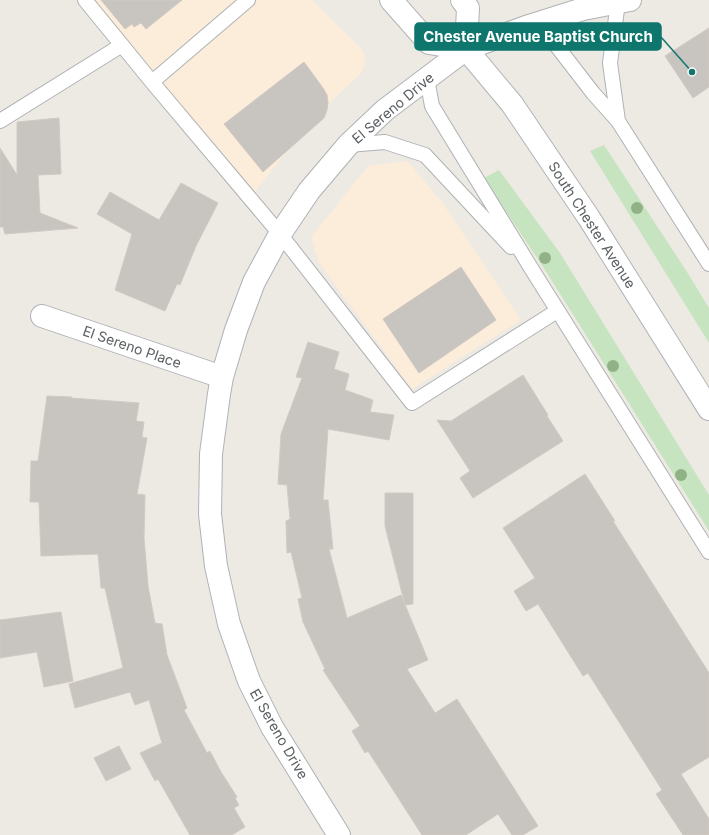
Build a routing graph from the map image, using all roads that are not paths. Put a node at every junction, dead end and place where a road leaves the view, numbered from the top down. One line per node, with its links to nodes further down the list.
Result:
1 (85, 0): 7 (lane)
2 (248, 0): 10 (lane)
3 (391, 0): 8 (street)
4 (624, 1): 6 (street); 12 (lane)
5 (469, 3): 8 (street)
6 (539, 23): 8 (street); 12 (lane)
7 (122, 45): 10 (lane); 11 (lane)
8 (466, 49): 9 (street, El Sereno Drive); 20 (street, South Chester Avenue)
9 (427, 79): 13 (street, El Sereno Drive); 16 (lane)
10 (152, 82): 14 (lane)
11 (0, 121)
12 (618, 121): 15 (lane)
13 (348, 145): 14 (street, El Sereno Drive); 16 (lane)
14 (280, 234): 17 (lane); 19 (street, El Sereno Drive)
15 (709, 264)
16 (531, 268): 17 (lane)
17 (557, 311): 21 (lane)
18 (42, 316): 19 (street, El Sereno Place)
19 (222, 378): 22 (street, El Sereno Drive)
20 (709, 409)
21 (709, 552)
22 (339, 835)

